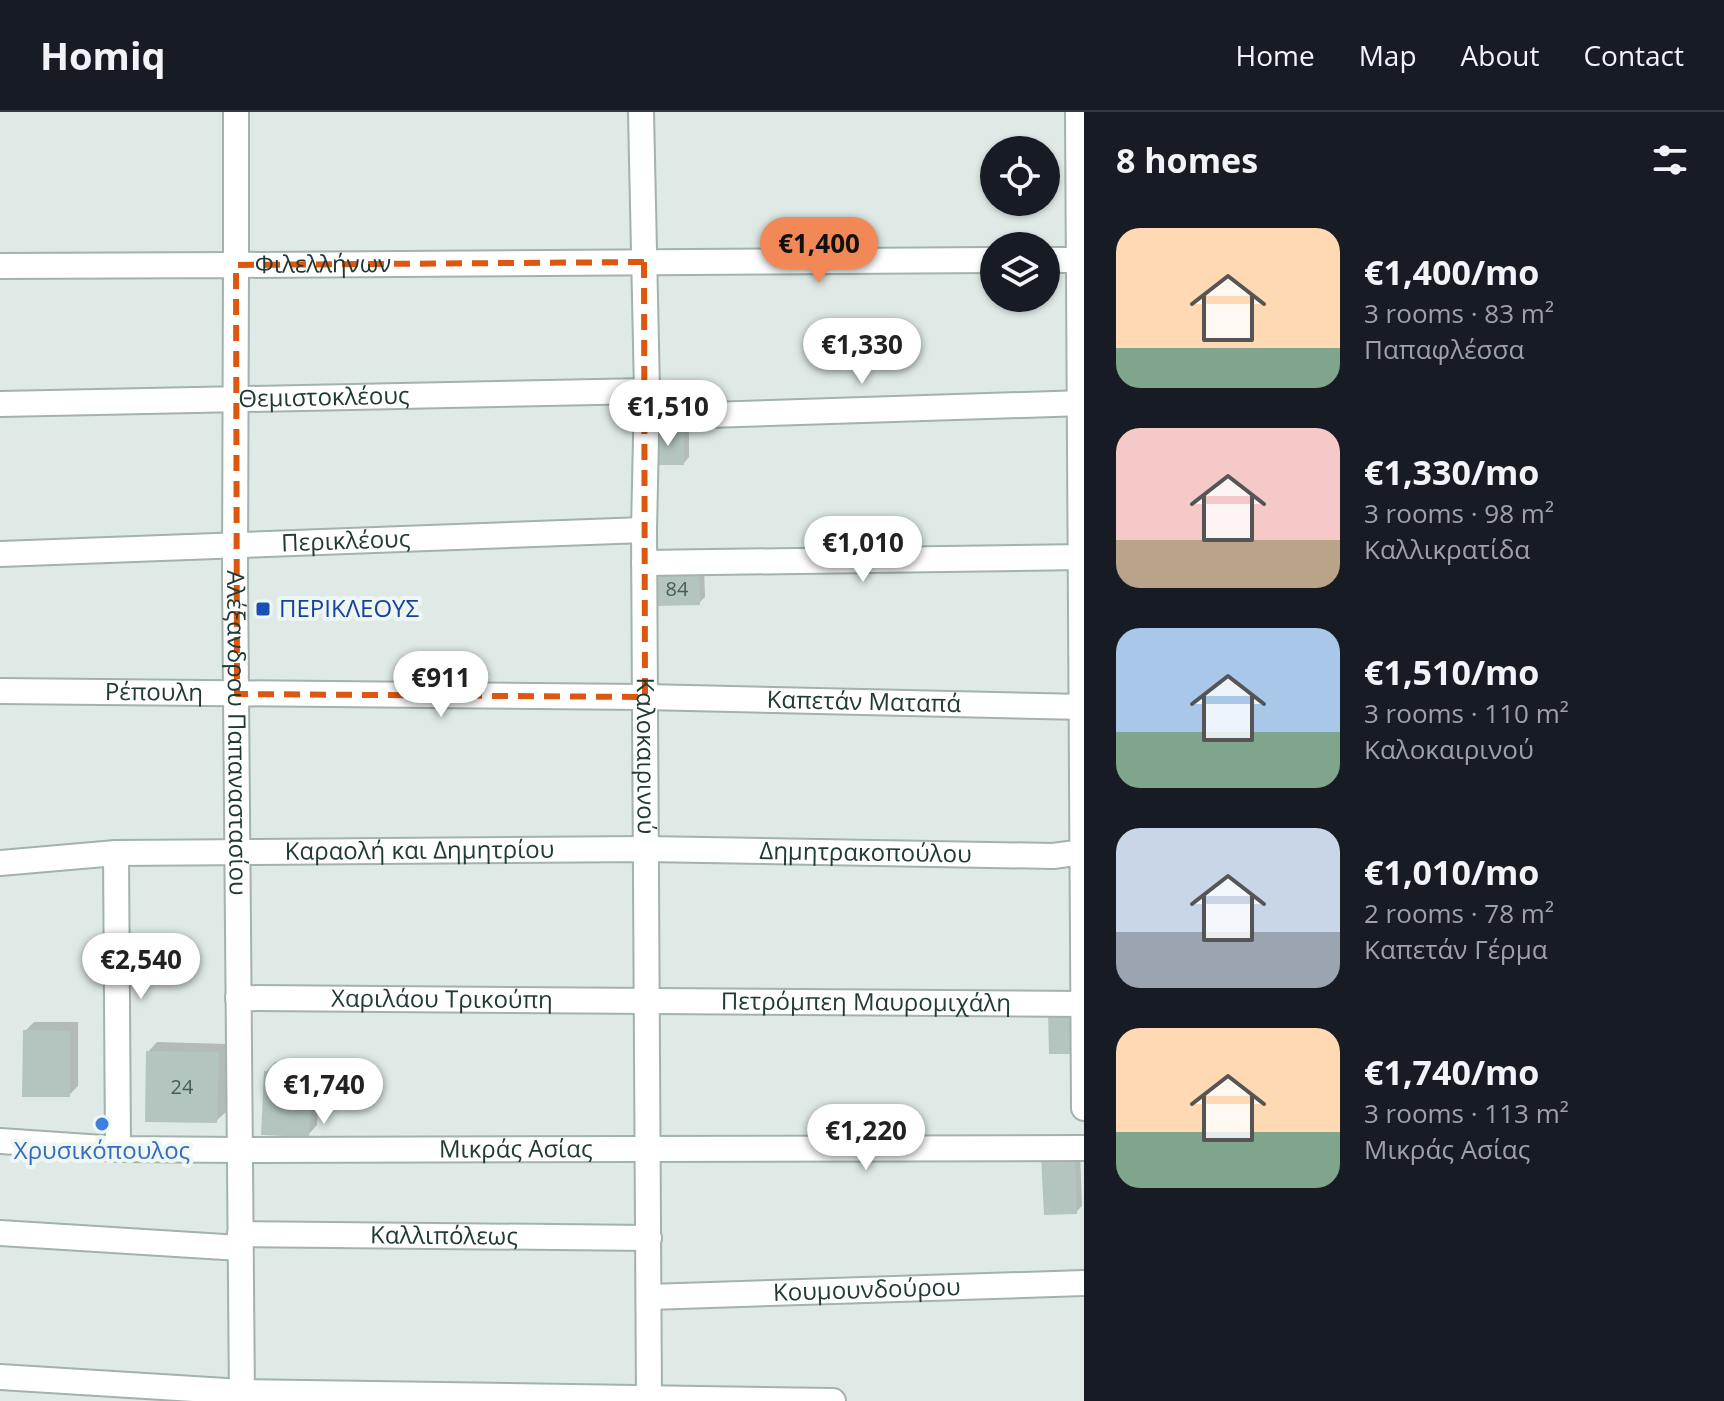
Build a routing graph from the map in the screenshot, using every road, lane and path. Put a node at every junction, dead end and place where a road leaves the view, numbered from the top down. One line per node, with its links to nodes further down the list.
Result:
1 (236, 112): 8 (street, Αλέξανδρου Παπαναστασίου)
2 (641, 112): 7 (street, Καλοκαιρινού)
3 (1078, 112): 6 (street)
4 (980, 260): 7 (street, Φιλελλήνων)
5 (1060, 260): 6 (street)
6 (1082, 260): 12 (street)
7 (644, 262): 8 (street, Φιλελλήνων); 10 (street, Καλοκαιρινού)
8 (236, 265): 9 (street, Φιλελλήνων); 11 (street, Αλέξανδρου Παπαναστασίου)
9 (0, 266)
10 (647, 391): 11 (street, Θεμιστοκλέους); 14 (street, Καλοκαιρινού)
11 (236, 400): 13 (street, Θεμιστοκλέους); 16 (street, Αλέξανδρου Παπαναστασίου)
12 (1083, 403): 14 (street); 18 (street)
13 (0, 404)
14 (644, 417): 15 (street, Καλοκαιρινού)
15 (644, 530): 16 (street, Περικλέους); 19 (street, Καλοκαιρινού)
16 (237, 545): 17 (street, Περικλέους); 21 (street, Αλέξανδρου Παπαναστασίου)
17 (0, 554)
18 (1083, 557): 19 (street); 23 (street)
19 (644, 563): 22 (street, Καλοκαιρινού)
20 (0, 691): 21 (street, Ρέπουλη)
21 (237, 694): 22 (street, Ρέπουλη); 27 (street, Αλέξανδρου Παπαναστασίου)
22 (645, 697): 23 (street, Καπετάν Ματαπά); 24 (street, Καλοκαιρινού)
23 (1082, 707): 25 (street)
24 (646, 849): 25 (street, Δημητρακοπούλου); 27 (street, Καραολή και Δημητρίου); 30 (street, Καλοκαιρινού)
25 (1083, 852): 31 (street)
26 (116, 853): 27 (street, Καραολή και Δημητρίου); 28 (street, Καραολή και Δημητρίου); 36 (street)
27 (237, 853): 29 (street, Αλέξανδρου Παπαναστασίου)
28 (0, 863)
29 (238, 998): 30 (street, Χαριλάου Τρικούπη); 37 (street, Αλέξανδρου Παπαναστασίου)
30 (647, 1002): 31 (street, Πετρόμπεη Μαυρομιχάλη); 34 (street, Καλοκαιρινού)
31 (1083, 1004): 32 (street)
32 (1084, 1108)
33 (0, 1141): 36 (street, Μικράς Ασίας)
34 (647, 1148): 35 (street, Μικράς Ασίας); 37 (street, Μικράς Ασίας); 39 (street, Καλοκαιρινού)
35 (1084, 1148)
36 (118, 1149): 37 (street, Μικράς Ασίας)
37 (240, 1150): 40 (street, Αλέξανδρου Παπαναστασίου)
38 (0, 1233): 40 (street, Καλλιπόλεως)
39 (649, 1238): 40 (street, Καλλιπόλεως); 42 (street, Καλοκαιρινού)
40 (240, 1241): 44 (street, Αλέξανδρου Παπαναστασίου)
41 (1084, 1283): 42 (street, Κουμουνδούρου)
42 (649, 1297): 45 (street, Καλοκαιρινού)
43 (0, 1377): 44 (street)
44 (242, 1397): 45 (street)
45 (649, 1400): 46 (street)
46 (833, 1401)

